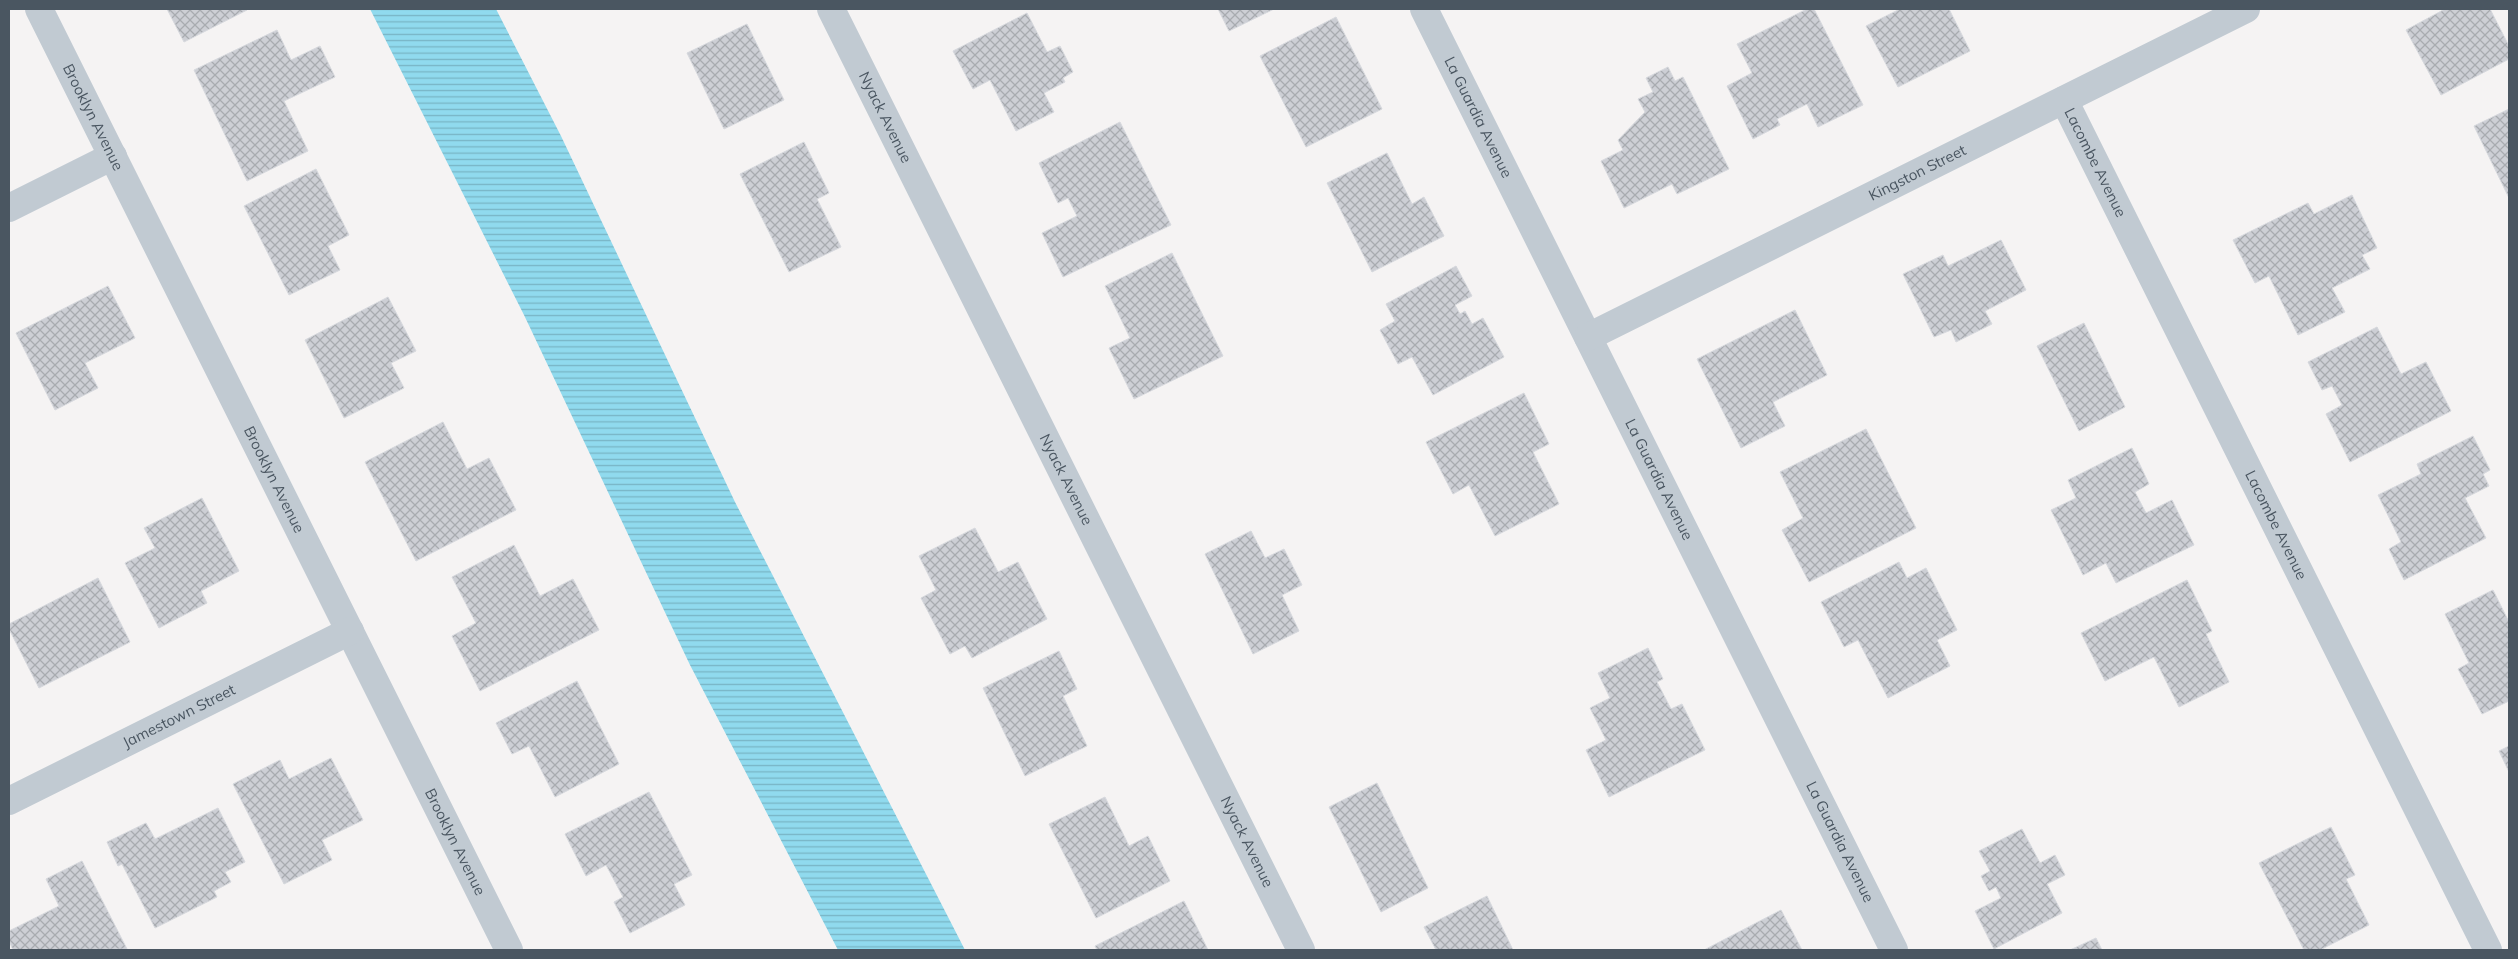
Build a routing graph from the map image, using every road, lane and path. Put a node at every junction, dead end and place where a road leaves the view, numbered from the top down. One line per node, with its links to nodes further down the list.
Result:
1 (39, 9): 6 (street, Brooklyn Avenue)
2 (831, 9): 12 (street, Nyack Avenue)
3 (1424, 9): 8 (street, La Guardia Avenue)
4 (2246, 9): 5 (street, Kingston Street)
5 (2064, 100): 8 (street, Kingston Street); 14 (street, Lacombe Avenue)
6 (113, 156): 7 (street); 9 (street, Brooklyn Avenue)
7 (9, 208)
8 (1588, 337): 13 (street, La Guardia Avenue)
9 (350, 631): 10 (street, Jamestown Street); 11 (street, Brooklyn Avenue)
10 (9, 801)
11 (509, 950)
12 (1301, 950)
13 (1894, 950)
14 (2488, 950)

